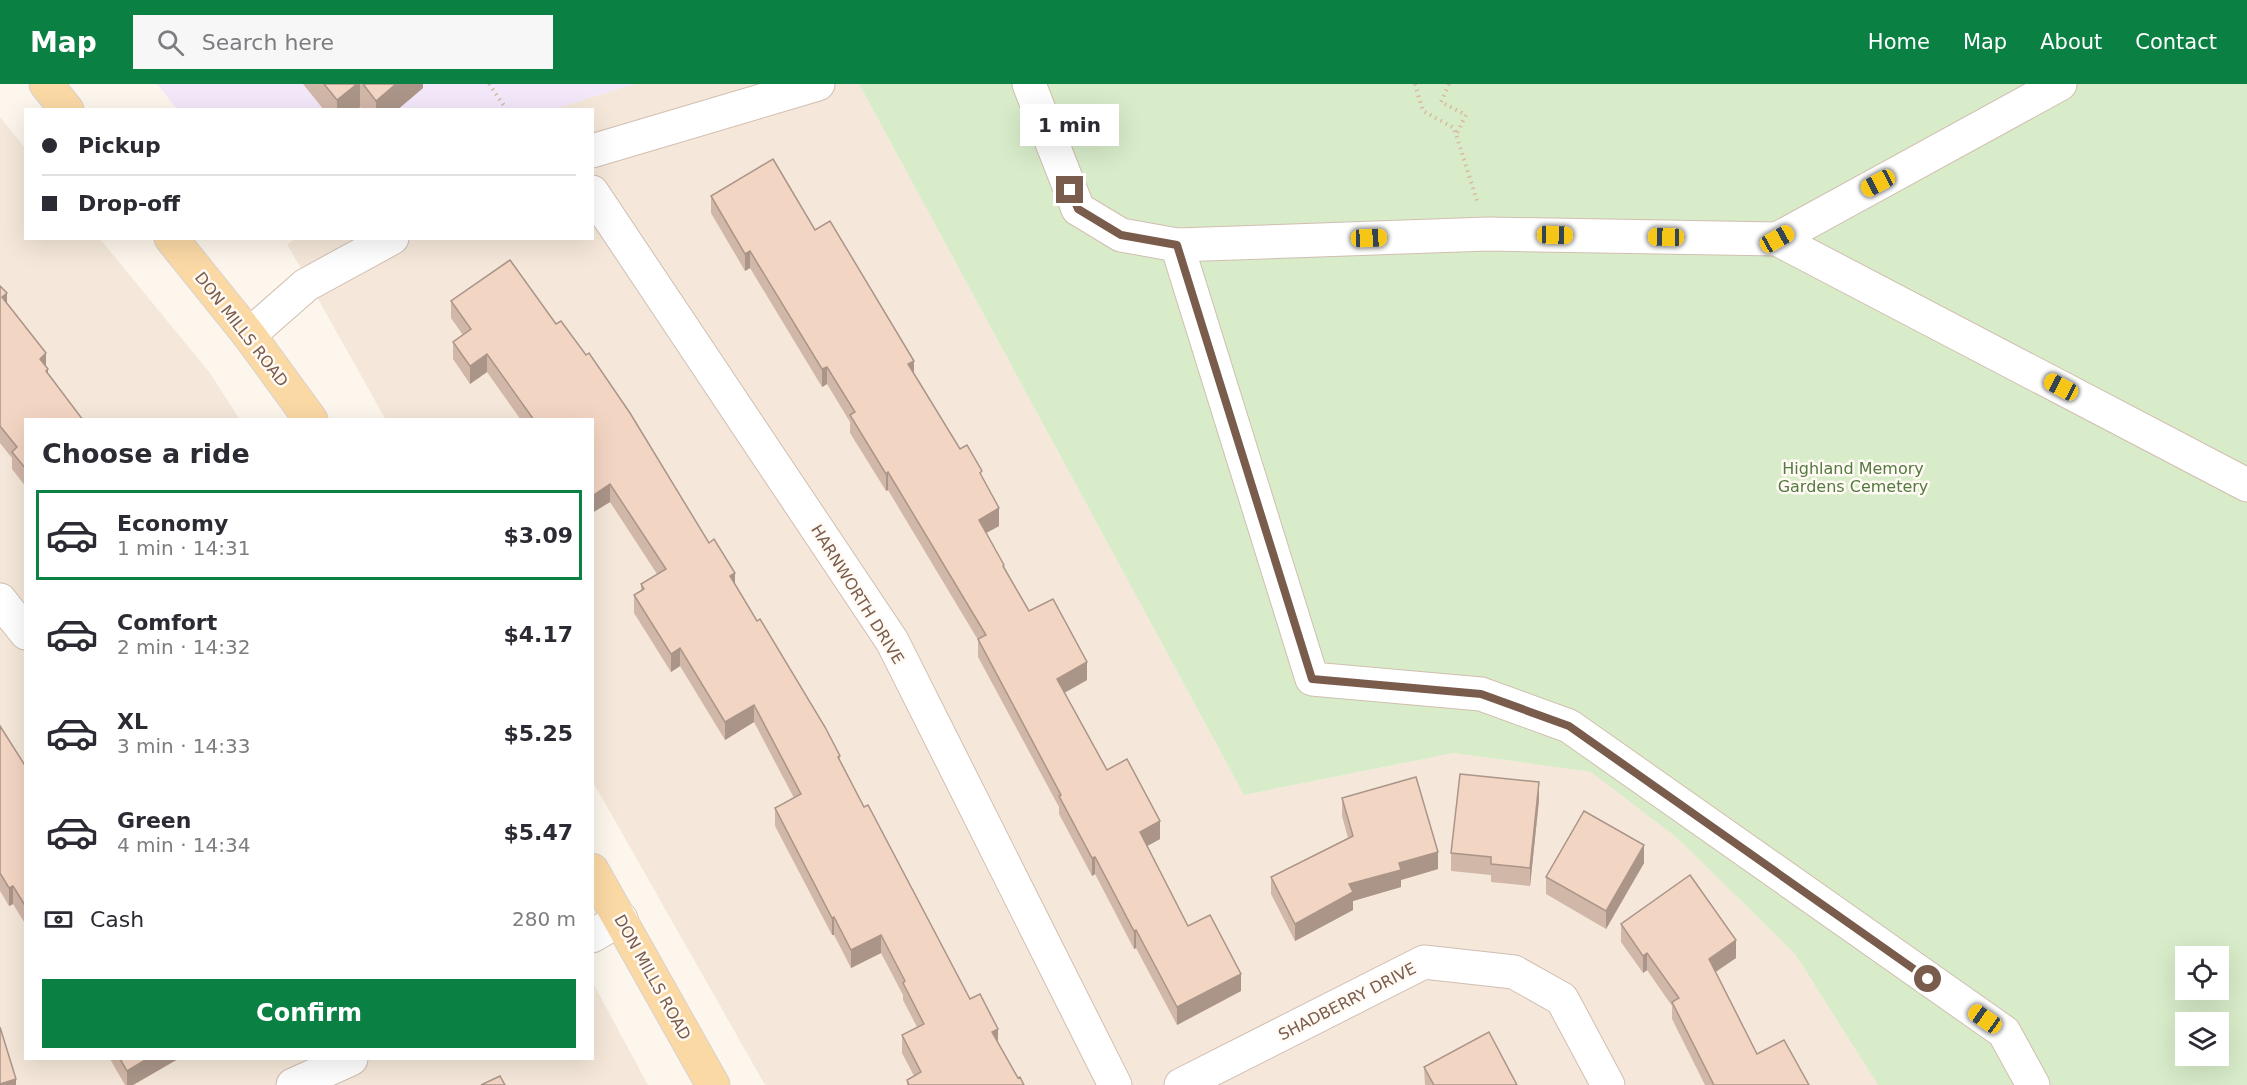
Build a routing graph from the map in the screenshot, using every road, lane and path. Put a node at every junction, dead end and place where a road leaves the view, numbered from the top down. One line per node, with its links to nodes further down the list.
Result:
1 (46, 84): 8 (main road)
2 (489, 84): 9 (path)
3 (818, 84): 11 (street)
4 (1029, 84): 17 (street)
5 (1415, 84): 10 (path)
6 (1449, 84): 10 (path)
7 (2060, 84): 14 (street)
8 (65, 108)
9 (506, 108)
10 (1456, 136): 13 (path)
11 (594, 150)
12 (594, 195): 29 (street, HARNWORTH DRIVE)
13 (1488, 234): 14 (street); 17 (street)
14 (1777, 239): 20 (street)
15 (173, 240): 18 (main road, DON MILLS ROAD)
16 (388, 240): 18 (street)
17 (1177, 245): 32 (street)
18 (249, 335): 19 (main road, DON MILLS ROAD)
19 (310, 418)
20 (2247, 485)
21 (0, 600): 22 (street)
22 (24, 630)
23 (594, 873): 24 (main road, DON MILLS ROAD)
24 (621, 919): 25 (street); 28 (main road, DON MILLS ROAD)
25 (594, 935)
26 (348, 1060): 27 (street)
27 (303, 1077)
28 (713, 1085)
29 (1115, 1085)
30 (1181, 1085): 31 (street, SHADBERRY DRIVE)
31 (1608, 1085)
32 (2033, 1085)

